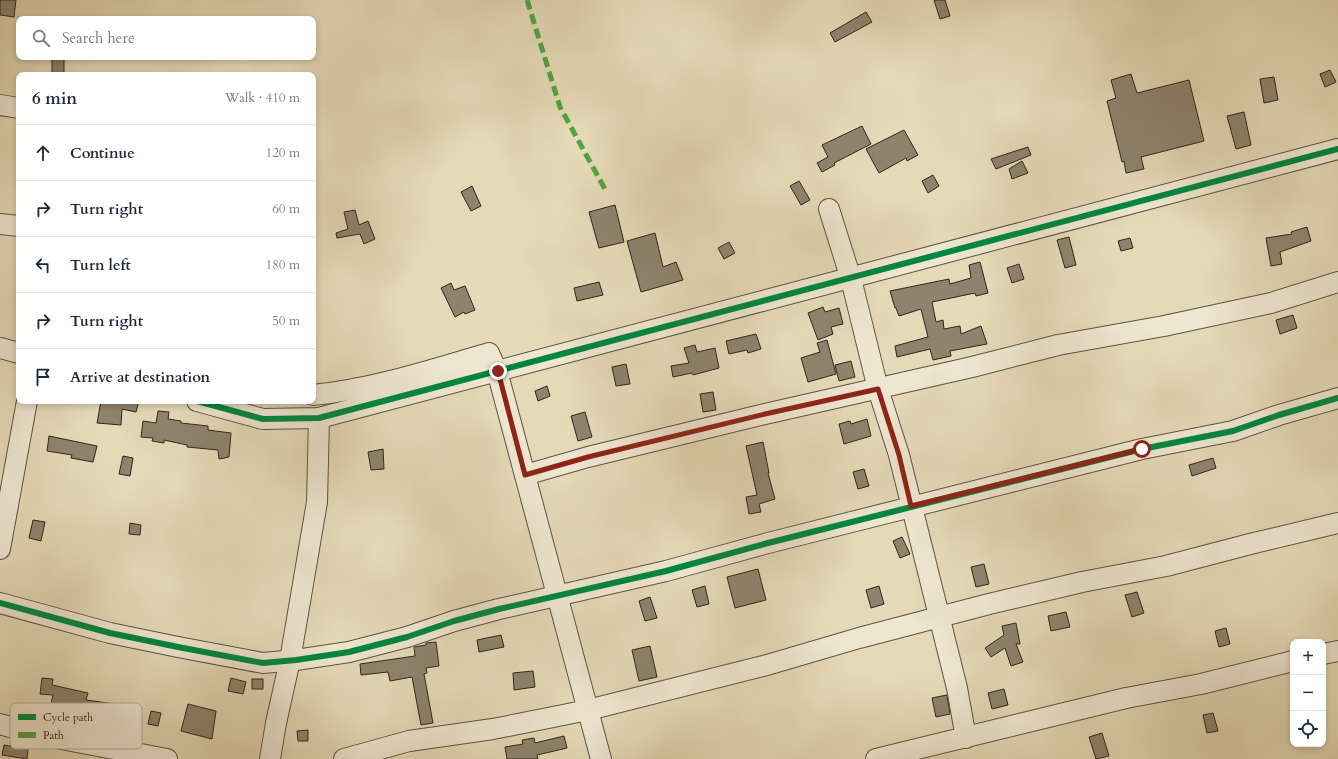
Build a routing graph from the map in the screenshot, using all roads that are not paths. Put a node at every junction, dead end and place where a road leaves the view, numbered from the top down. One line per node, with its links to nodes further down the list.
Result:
1 (0, 105): 2 (street)
2 (16, 108)
3 (1338, 149): 7 (street)
4 (829, 209): 7 (street)
5 (0, 224): 6 (street)
6 (16, 226)
7 (851, 279): 11 (street); 12 (street)
8 (1338, 282): 12 (street)
9 (0, 348): 10 (street)
10 (16, 352)
11 (498, 371): 13 (street); 17 (street); 18 (street)
12 (878, 389): 18 (street); 19 (street)
13 (316, 395)
14 (1338, 398): 19 (street)
15 (26, 404): 21 (street)
16 (208, 404): 17 (street)
17 (319, 418): 27 (street)
18 (525, 475): 22 (street)
19 (911, 506): 22 (street); 24 (street)
20 (1338, 523): 24 (street)
21 (0, 549)
22 (557, 595): 27 (street); 29 (street)
23 (0, 603): 27 (street)
24 (940, 616): 29 (street); 32 (street)
25 (1338, 651): 26 (street)
26 (1326, 653)
27 (290, 660): 35 (street)
28 (1290, 662): 32 (street)
29 (588, 710): 36 (street); 37 (street)
30 (0, 724): 31 (street)
31 (10, 727)
32 (966, 738): 38 (street)
33 (114, 749): 34 (street)
34 (167, 759)
35 (270, 759)
36 (344, 759)
37 (601, 759)
38 (876, 759)

